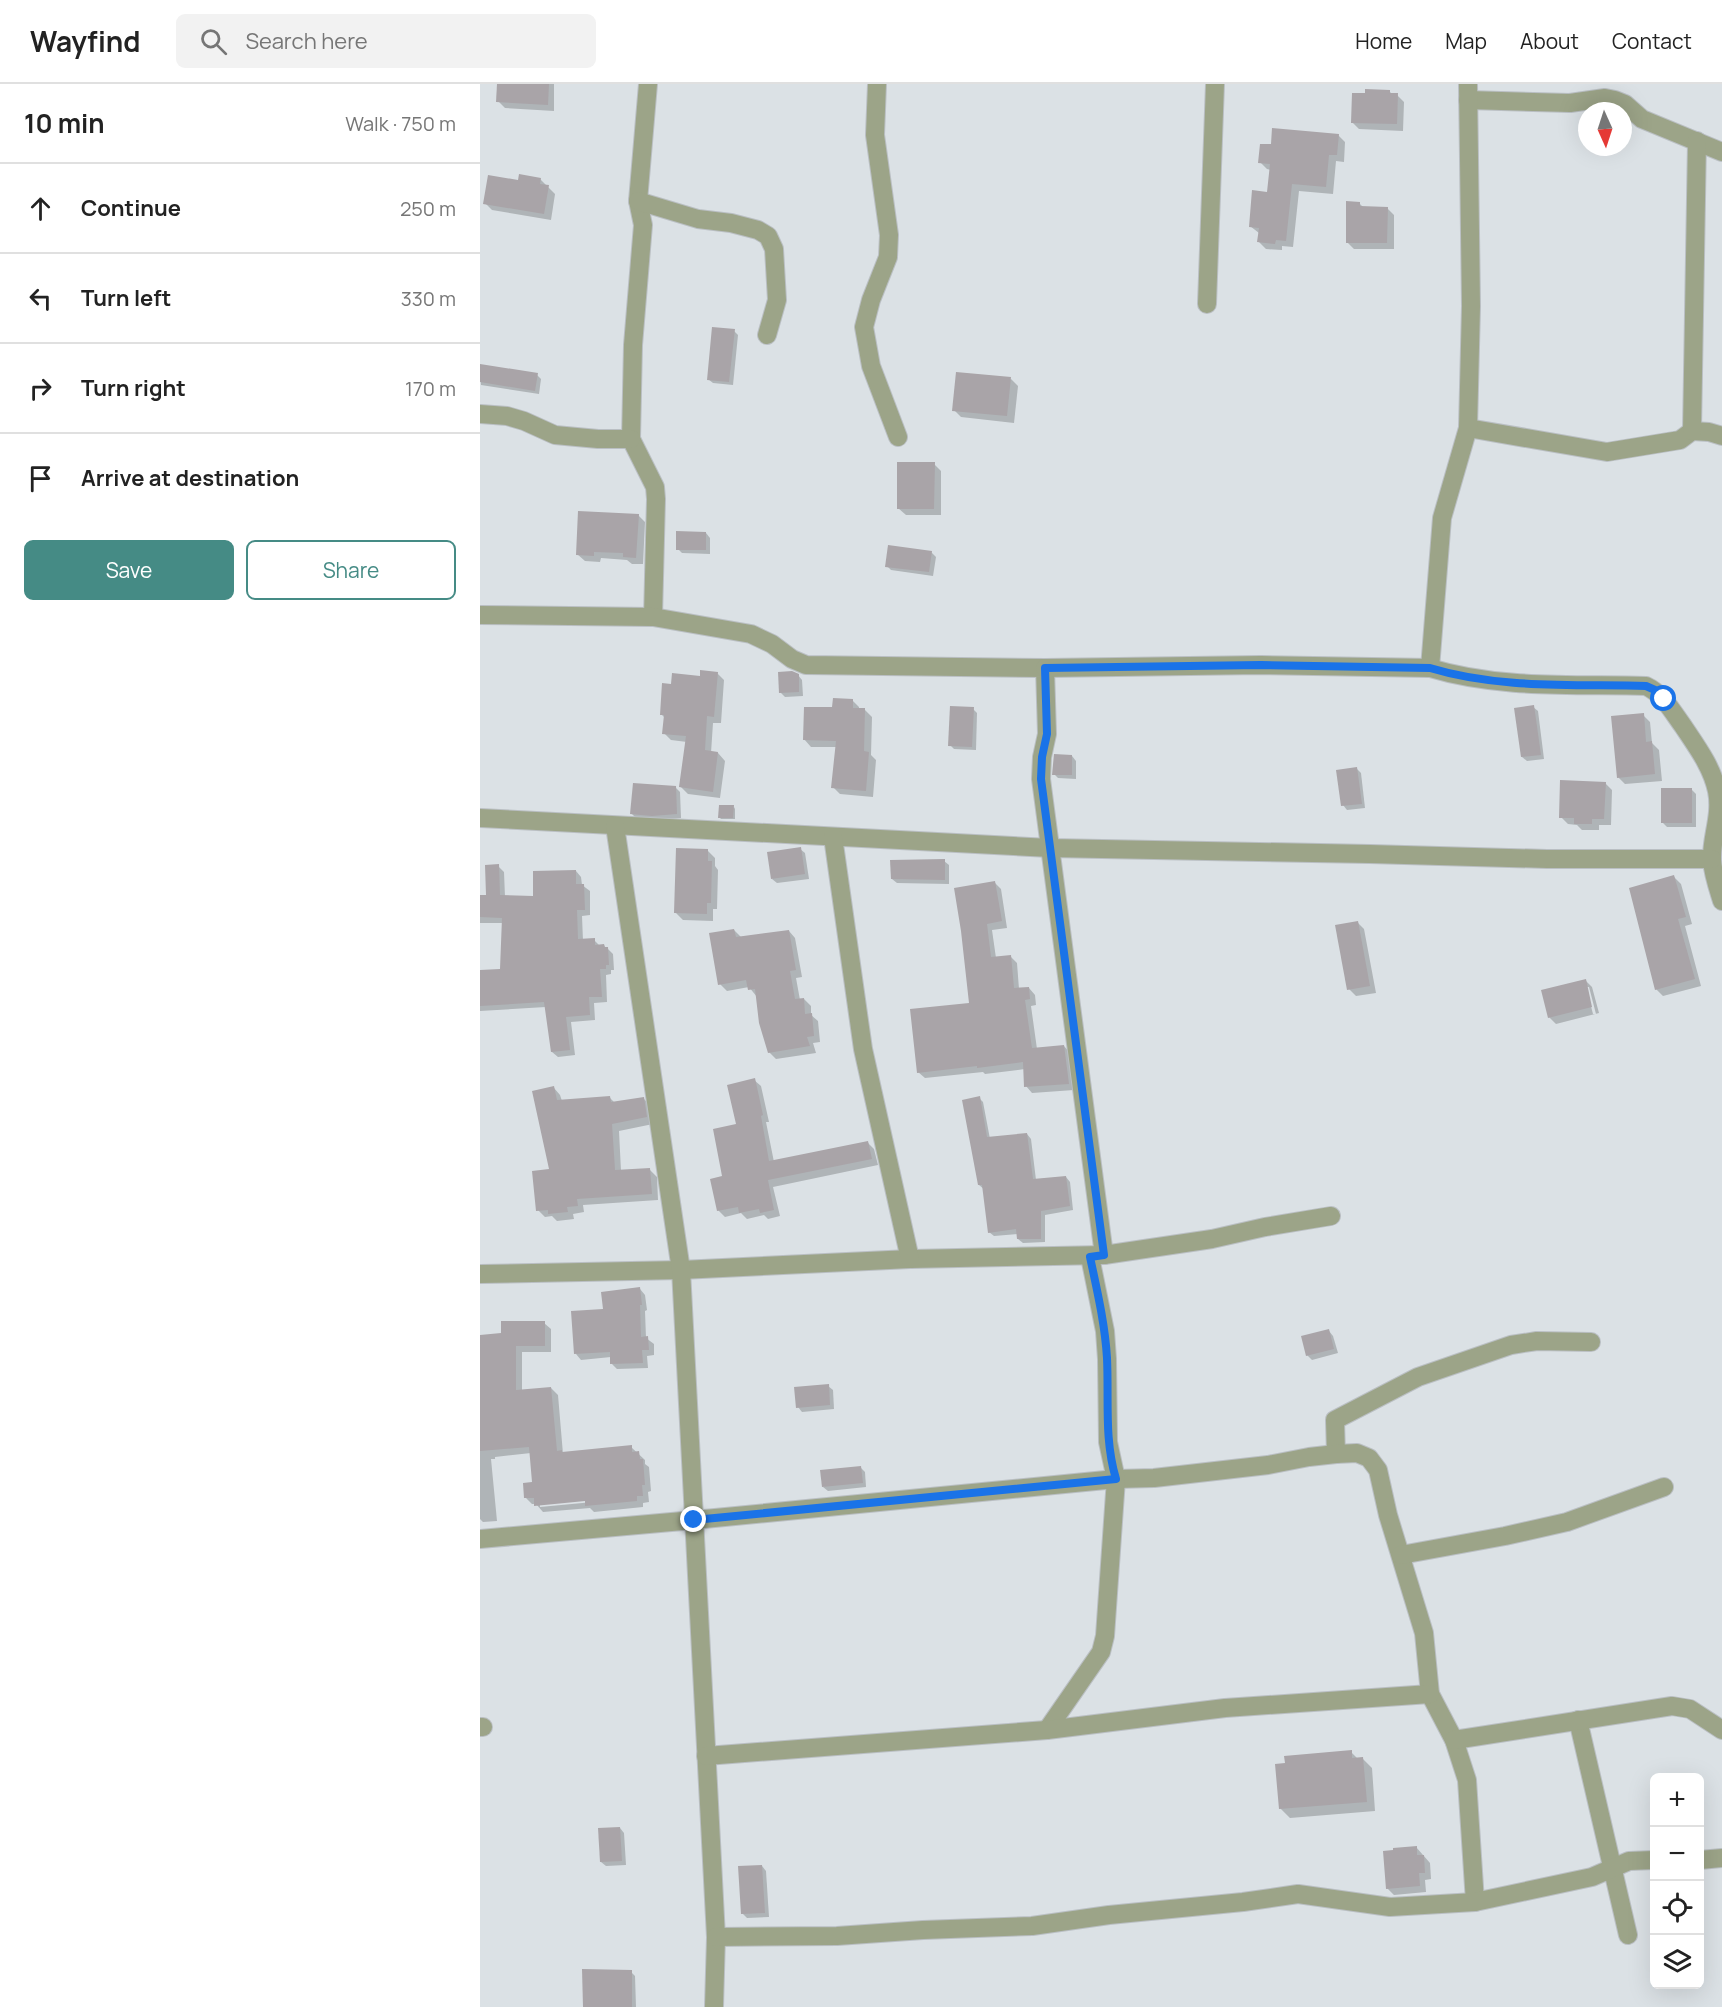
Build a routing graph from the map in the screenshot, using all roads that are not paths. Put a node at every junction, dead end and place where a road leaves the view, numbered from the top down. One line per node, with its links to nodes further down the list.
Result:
1 (648, 84): 7 (street)
2 (877, 84): 14 (street)
3 (1215, 84): 8 (street)
4 (1468, 92): 5 (street); 11 (street)
5 (1697, 141): 6 (street); 12 (street)
6 (1722, 152)
7 (638, 201): 9 (street); 15 (street)
8 (1208, 303)
9 (766, 335)
10 (480, 414): 15 (street)
11 (1468, 428): 12 (street); 19 (street)
12 (1692, 431): 13 (street)
13 (1722, 436)
14 (898, 437)
15 (631, 439): 17 (street)
16 (480, 615): 17 (street)
17 (653, 617): 18 (street)
18 (1045, 668): 19 (street); 24 (street)
19 (1430, 668): 20 (street)
20 (1720, 812): 25 (street)
21 (480, 818): 22 (street)
22 (615, 826): 23 (street); 30 (street)
23 (833, 837): 24 (street); 29 (street)
24 (1050, 848): 25 (street); 28 (street)
25 (1712, 859): 26 (street)
26 (1722, 901)
27 (1331, 1215): 28 (street)
28 (1097, 1256): 29 (street); 34 (street)
29 (910, 1259): 30 (street)
30 (681, 1270): 31 (street); 36 (street)
31 (480, 1274)
32 (1591, 1342): 33 (street)
33 (1336, 1454): 34 (street); 38 (street)
34 (1116, 1479): 36 (street); 41 (street)
35 (1664, 1487): 38 (street)
36 (694, 1520): 37 (street); 44 (street)
37 (480, 1539)
38 (1401, 1555): 39 (street)
39 (1430, 1694): 41 (street); 43 (street)
40 (1578, 1720): 42 (street); 43 (street); 48 (street)
41 (1047, 1730): 44 (street)
42 (1722, 1730)
43 (1454, 1740): 49 (street)
44 (706, 1756): 51 (street)
45 (1722, 1858): 47 (street)
46 (1650, 1860): 48 (street)
47 (1704, 1860)
48 (1612, 1869): 49 (street); 50 (street)
49 (1475, 1902): 51 (street)
50 (1628, 1935)
51 (716, 1937): 52 (street)
52 (714, 2007)

